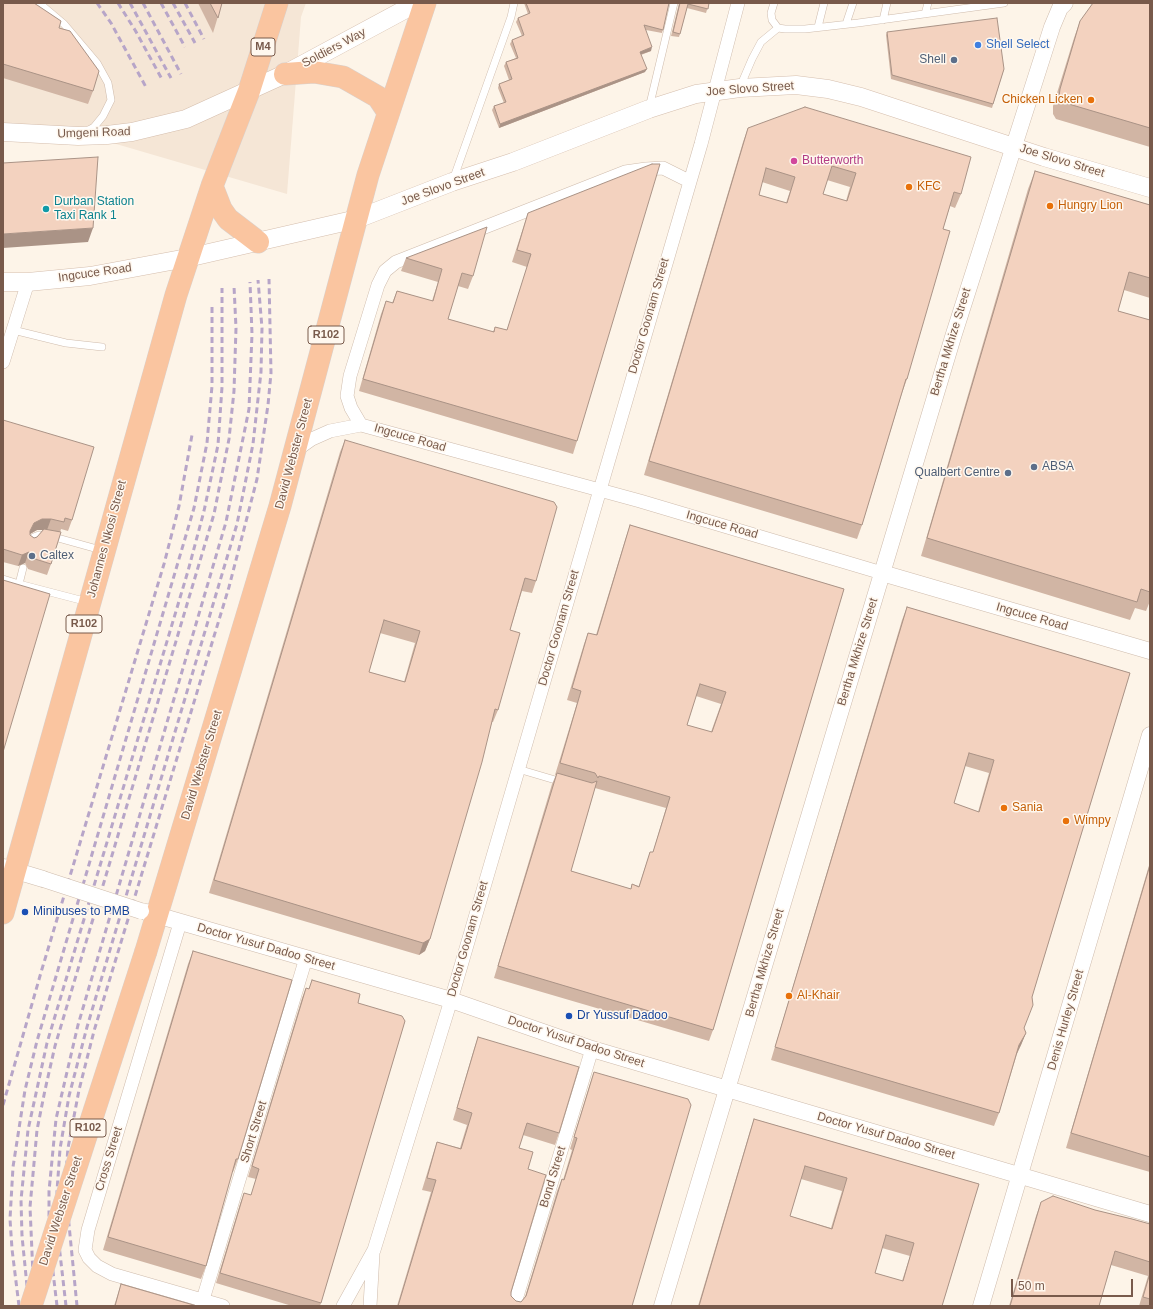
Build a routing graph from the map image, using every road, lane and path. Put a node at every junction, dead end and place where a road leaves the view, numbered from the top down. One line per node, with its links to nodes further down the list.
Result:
1 (39, 3): 28 (lane)
2 (277, 3): 23 (highway, M4)
3 (417, 3): 21 (main road, Soldiers Way)
4 (425, 3): 26 (highway, R102)
5 (514, 3): 31 (lane)
6 (674, 3): 25 (lane)
7 (738, 3): 24 (street, Doctor Goonam Street)
8 (774, 3): 20 (lane)
9 (824, 3): 19 (lane)
10 (852, 3): 18 (lane)
11 (887, 3): 17 (lane)
12 (928, 3): 16 (lane)
13 (1002, 3): 15 (lane)
14 (1065, 3): 29 (street, Bertha Mkhize Street)
15 (966, 6): 16 (lane)
16 (925, 14): 17 (lane)
17 (882, 20): 18 (lane)
18 (846, 24): 19 (lane)
19 (818, 27): 20 (lane)
20 (778, 28): 22 (lane)
21 (284, 74): 23 (main road, Soldiers Way); 26 (highway)
22 (740, 88): 24 (main road, Joe Slovo Street); 29 (main road, Joe Slovo Street)
23 (249, 91): 28 (main road, Umgeni Road); 32 (highway, R102)
24 (716, 91): 25 (main road, Joe Slovo Street); 30 (street, Doctor Goonam Street)
25 (649, 109): 31 (main road, Joe Slovo Street)
26 (388, 112): 34 (highway, R102)
27 (3, 132): 28 (main road, Umgeni Road)
28 (78, 136)
29 (1012, 146): 33 (main road, Joe Slovo Street); 48 (street, Bertha Mkhize Street)
30 (689, 181): 42 (street); 44 (street, Doctor Goonam Street)
31 (452, 182): 34 (main road, Joe Slovo Street)
32 (212, 186): 35 (highway); 36 (highway, R102)
33 (1150, 188)
34 (357, 219): 35 (main road, Joe Slovo Street); 43 (highway, David Webster Street / R102)
35 (258, 242): 36 (main road, Ingcuce Road)
36 (187, 258): 38 (main road, Ingcuce Road); 46 (highway, Johannes Nkosi Street / R102)
37 (3, 282): 38 (main road, Ingcuce Road)
38 (28, 282): 39 (street)
39 (13, 330): 40 (lane); 41 (street)
40 (102, 347)
41 (3, 362)
42 (361, 425): 43 (street, Ingcuce Road); 44 (street, Ingcuce Road)
43 (295, 451): 58 (highway, David Webster Street / R102)
44 (599, 491): 48 (street, Ingcuce Road); 54 (street, Doctor Goonam Street)
45 (30, 544): 46 (lane)
46 (104, 551): 51 (highway, Johannes Nkosi Street / R102)
47 (23, 568): 50 (lane)
48 (882, 573): 52 (street, Ingcuce Road); 63 (street, Bertha Mkhize Street)
49 (3, 579): 50 (lane)
50 (19, 584): 51 (lane)
51 (90, 603): 56 (highway, Johannes Nkosi Street / R102)
52 (1150, 651)
53 (1150, 734): 64 (street, Denis Hurley Street)
54 (518, 769): 55 (lane); 61 (street, Doctor Goonam Street)
55 (568, 784)
56 (9, 868): 57 (highway, Johannes Nkosi Street / R102); 58 (street, Doctor Yusuf Dadoo Street, bridge)
57 (3, 913)
58 (150, 913): 59 (street, Doctor Yusuf Dadoo Street); 68 (highway, David Webster Street / R102, bridge)
59 (180, 923): 60 (street, Doctor Yusuf Dadoo Street); 67 (street, Cross Street)
60 (306, 958): 61 (street, Doctor Yusuf Dadoo Street); 67 (street, Short Street)
61 (450, 1000): 62 (street, Doctor Yusuf Dadoo Street); 66 (street, Doctor Goonam Street)
62 (592, 1049): 63 (street, Doctor Yusuf Dadoo Street); 72 (street, Bond Street)
63 (727, 1090): 64 (street, Doctor Yusuf Dadoo Street); 73 (street, Bertha Mkhize Street)
64 (1020, 1174): 65 (street, Doctor Yusuf Dadoo Street); 74 (street, Denis Hurley Street)
65 (1150, 1214)
66 (374, 1250): 70 (street); 71 (street)
67 (202, 1303): 69 (street, Cross Street)
68 (31, 1306)
69 (224, 1306)
70 (343, 1306)
71 (370, 1306)
72 (514, 1306)
73 (662, 1306)
74 (981, 1306)

